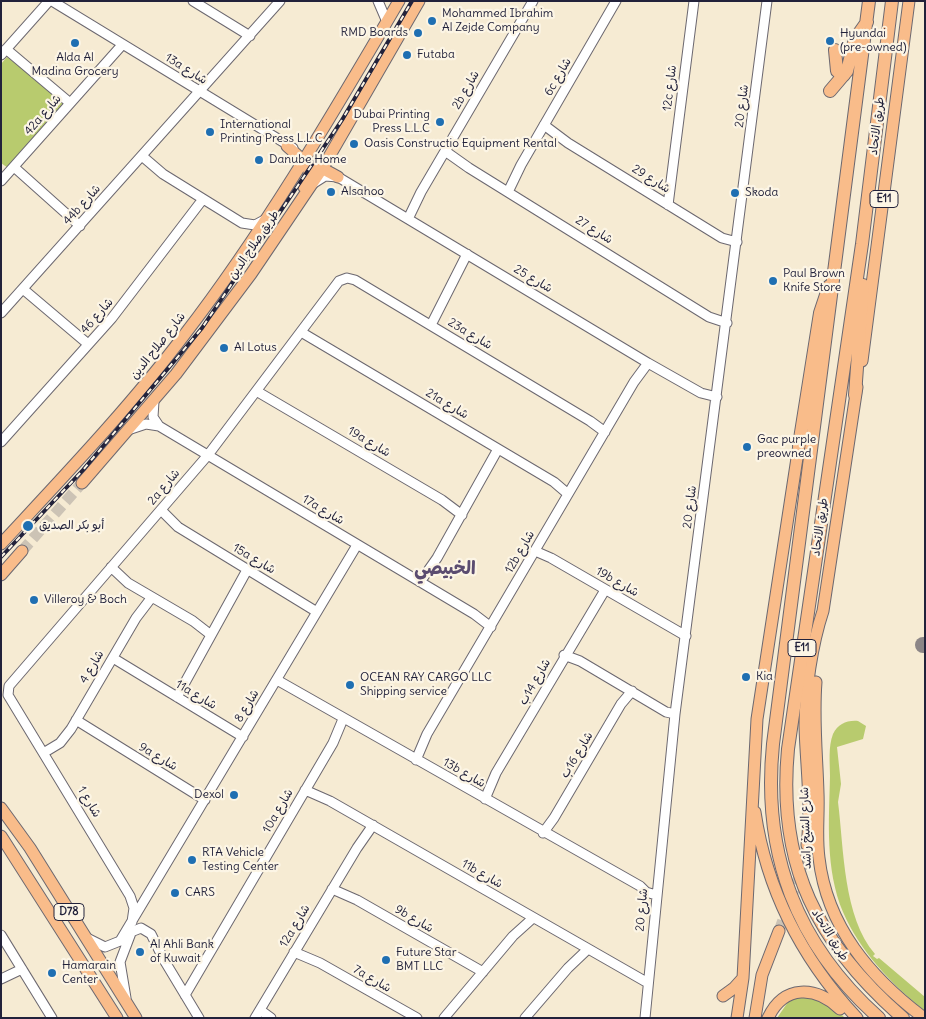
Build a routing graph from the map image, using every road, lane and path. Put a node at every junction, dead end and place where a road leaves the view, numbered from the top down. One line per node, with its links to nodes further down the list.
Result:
1 (44, 1): 16 (street)
2 (51, 1): 16 (street); 20 (street, 13a شارع)
3 (193, 1): 19 (street)
4 (280, 1): 19 (street, 44b شارع)
5 (378, 1): 17 (street)
6 (382, 1): 15 (street)
7 (419, 1): 28 (main road, طريق صلاح الدين)
8 (533, 1): 33 (street, 2b شارع)
9 (616, 1): 30 (street, 6c شارع)
10 (694, 1): 43 (street, 12c شارع)
11 (767, 1): 48 (street, شارع 20)
12 (870, 1): 18 (highway, طريق الاتحاد / E11)
13 (892, 1): 49 (highway, طريق الاتحاد / E11)
14 (909, 1): 63 (main road, طريق الاتحاد / E11)
15 (397, 4): 17 (main road); 28 (main road)
16 (32, 19): 22 (street)
17 (386, 22): 29 (main road)
18 (867, 22): 23 (highway); 53 (highway, طريق الاتحاد / E11)
19 (250, 36): 25 (street, 44b شارع)
20 (121, 44): 25 (street, 13a شارع); 26 (street, 42a شارع)
21 (835, 50): 23 (highway)
22 (4, 52): 26 (street)
23 (844, 74): 24 (highway)
24 (830, 90)
25 (199, 92): 31 (street, 13a شارع); 35 (street, 44b شارع)
26 (70, 103): 36 (street, 42a شارع)
27 (326, 107): 29 (main road)
28 (352, 117): 32 (main road, طريق صلاح الدين)
29 (329, 119): 34 (main road)
30 (543, 128): 41 (street, 6c شارع); 43 (street, شارع 29)
31 (287, 146): 34 (main road)
32 (331, 153): 37 (main road, طريق صلاح الدين); 38 (street)
33 (444, 153): 41 (street, شارع 27); 44 (street, 2b شارع)
34 (308, 154): 37 (main road); 45 (main road, شارع صلاح الدين); 51 (main road)
35 (140, 159): 42 (street); 47 (street, 44b شارع)
36 (14, 167): 39 (street, 42a شارع); 47 (street)
37 (322, 169): 38 (main road); 40 (main road, طريق صلاح الدين)
38 (338, 177): 40 (street); 44 (street, شارع 25)
39 (1, 181)
40 (314, 183): 51 (main road, طريق صلاح الدين)
41 (506, 191): 57 (street, شارع 27)
42 (203, 198): 46 (street); 60 (street, شارع 46)
43 (664, 202): 48 (street, شارع 29)
44 (406, 218): 52 (street, شارع 25)
45 (266, 219): 46 (street); 50 (main road, شارع صلاح الدين)
46 (242, 223): 50 (street)
47 (80, 226): 55 (street, 44b شارع)
48 (737, 240): 57 (street, شارع 20)
49 (862, 244): 63 (highway); 148 (highway, طريق الاتحاد / E11)
50 (249, 245): 77 (main road, شارع صلاح الدين)
51 (268, 248): 65 (main road, طريق صلاح الدين)
52 (469, 255): 58 (street); 61 (street, شارع 25)
53 (835, 278): 70 (highway); 147 (highway, طريق الاتحاد / E11)
54 (336, 284): 58 (street, 23a شارع); 59 (street, 2a شارع)
55 (23, 290): 56 (street, 44b شارع); 60 (street)
56 (1, 314)
57 (727, 320): 64 (street, شارع 20)
58 (428, 324): 67 (street, 23a شارع)
59 (303, 330): 62 (street, 2a شارع); 71 (street, 21a شارع)
60 (88, 344): 69 (street, شارع 46)
61 (646, 361): 64 (street, شارع 25); 67 (street, 12b شارع)
62 (259, 389): 72 (street, 2a شارع); 76 (street, 19a شارع)
63 (855, 395): 87 (main road, طريق الاتحاد / E11)
64 (717, 396): 91 (street, شارع 20)
65 (154, 401): 66 (street); 68 (main road, طريق صلاح الدين)
66 (158, 426): 68 (street); 72 (street, 17a شارع)
67 (606, 430): 74 (street, 12b شارع)
68 (128, 431): 73 (main road, طريق صلاح الدين)
69 (1, 442)
70 (799, 445): 105 (main road)
71 (500, 450): 74 (street, 21a شارع); 76 (street)
72 (208, 455): 75 (street, 2a شارع); 78 (street, 17a شارع)
73 (82, 483)
74 (570, 491): 79 (street, 12b شارع)
75 (159, 512): 81 (street, 2a شارع); 82 (street, 15a شارع)
76 (464, 512): 84 (street)
77 (1, 544)
78 (358, 544): 84 (street, 17a شارع); 88 (street, شارع 8)
79 (536, 549): 85 (street, 19b شارع); 89 (street, 12b شارع)
80 (22, 551): 83 (main road)
81 (109, 570): 86 (street); 97 (street, 2a شارع)
82 (249, 572): 88 (street, 15a شارع); 90 (street)
83 (1, 575)
84 (423, 583): 89 (street, 17a شارع)
85 (603, 589): 91 (street, 19b شارع); 92 (street, شارع 14ب)
86 (149, 595): 90 (street); 93 (street, شارع 4)
87 (823, 611): 112 (main road, طريق الاتحاد); 149 (main road, شارع الشيخ راشد)
88 (317, 612): 94 (street, شارع 8)
89 (492, 624): 103 (street, 12b شارع)
90 (212, 632): 96 (street)
91 (686, 632): 98 (street, شارع 20)
92 (566, 653): 95 (street); 106 (street, شارع 14ب)
93 (111, 660): 96 (street, 11a شارع); 100 (street, شارع 4)
94 (277, 680): 99 (street, 13b شارع); 101 (street, شارع 8)
95 (630, 690): 98 (street); 110 (street, شارع 16ب)
96 (174, 696): 101 (street, 11a شارع)
97 (11, 699): 102 (street, شارع 1)
98 (676, 711): 115 (street, شارع 20)
99 (346, 720): 103 (street, 13b شارع); 104 (street, 10a شارع)
100 (73, 725): 102 (street, شارع 4); 107 (street, 9a شارع)
101 (243, 737): 107 (street, شارع 8)
102 (47, 756): 117 (street, شارع 1)
103 (413, 758): 106 (street, 13b شارع)
104 (307, 787): 109 (street, 11b شارع); 129 (street, 10a شارع)
105 (752, 790): 126 (main road); 146 (main road)
106 (482, 798): 110 (street, 13b شارع)
107 (205, 800): 113 (street, شارع 8)
108 (1, 808): 121 (main road, D78)
109 (370, 824): 114 (street, 12a شارع); 116 (street, 11b شارع)
110 (545, 834): 115 (street, 13b شارع)
111 (1, 836): 135 (main road, D78)
112 (806, 845)
113 (158, 880): 117 (street, شارع 8); 119 (street, شارع 8)
114 (333, 887): 123 (street, 12a شارع); 125 (street, 9b شارع)
115 (656, 891): 128 (street, شارع 20)
116 (530, 916): 122 (street, 11b شارع); 125 (street)
117 (132, 922): 121 (street, شارع 8)
118 (779, 931): 143 (main road)
119 (131, 932): 129 (street); 131 (street, شارع 8)
120 (1, 935): 124 (street)
121 (83, 935): 131 (main road, D78)
122 (585, 948): 128 (street, 11b شارع); 140 (street)
123 (296, 949): 132 (street, 12a شارع); 133 (street, 7a شارع)
124 (22, 969): 127 (street); 134 (street)
125 (480, 975): 139 (street)
126 (742, 978): 130 (main road); 142 (main road)
127 (1, 979)
128 (648, 979): 141 (street, شارع 20)
129 (185, 995): 137 (street)
130 (723, 996)
131 (128, 1006): 136 (main road, D78)
132 (258, 1015): 138 (street)
133 (414, 1017)
134 (52, 1018)
135 (117, 1018)
136 (136, 1018)
137 (199, 1018)
138 (271, 1018)
139 (444, 1018)
140 (525, 1018)
141 (645, 1018)
142 (737, 1018)
143 (755, 1018)
144 (768, 1018): 145 (main road)
145 (849, 1018)
146 (857, 1018)
147 (879, 1018)
148 (903, 1018)
149 (924, 1018)

